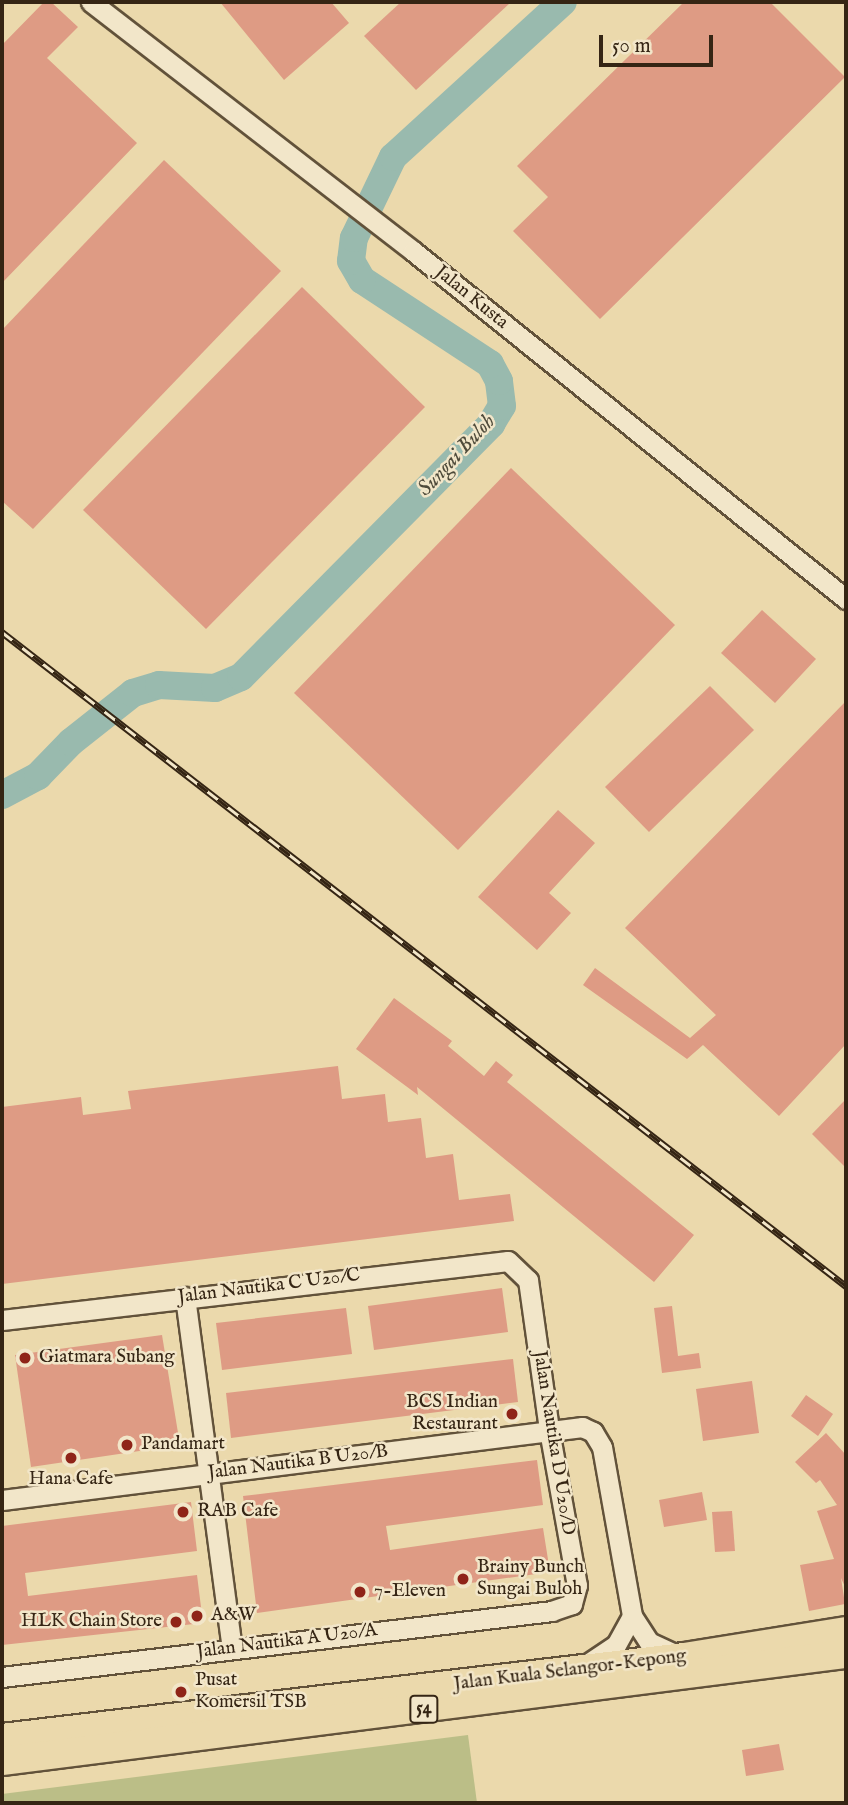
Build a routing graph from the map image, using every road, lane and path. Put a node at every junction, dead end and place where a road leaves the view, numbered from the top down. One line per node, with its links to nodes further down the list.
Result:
1 (92, 2): 2 (street, Jalan Kusta)
2 (846, 599)
3 (528, 1280): 4 (street, Jalan Nautika C U20/C); 6 (street, Jalan Nautika D U20/D)
4 (185, 1297): 5 (street, Jalan Nautika C U20/C); 7 (street)
5 (2, 1320)
6 (549, 1430): 7 (street, Jalan Nautika B U20/B); 9 (street, Jalan Nautika D U20/D); 10 (street, Jalan Nautika B U20/B)
7 (209, 1474): 8 (street, Jalan Nautika B U20/B); 12 (street)
8 (2, 1500)
9 (572, 1604): 12 (street, Jalan Nautika A U20/A)
10 (632, 1616): 14 (street); 15 (street)
11 (846, 1631): 14 (highway, Jalan Kuala Selangor-Kepong / 54)
12 (232, 1649): 16 (street, Jalan Nautika A U20/A)
13 (846, 1654): 18 (highway, Jalan Kuala Selangor-Kepong / 54)
14 (684, 1657): 15 (highway, Jalan Kuala Selangor-Kepong / 54)
15 (579, 1669): 17 (highway, Jalan Kuala Selangor-Kepong / 54)
16 (2, 1678)
17 (2, 1738)
18 (2, 1761)

